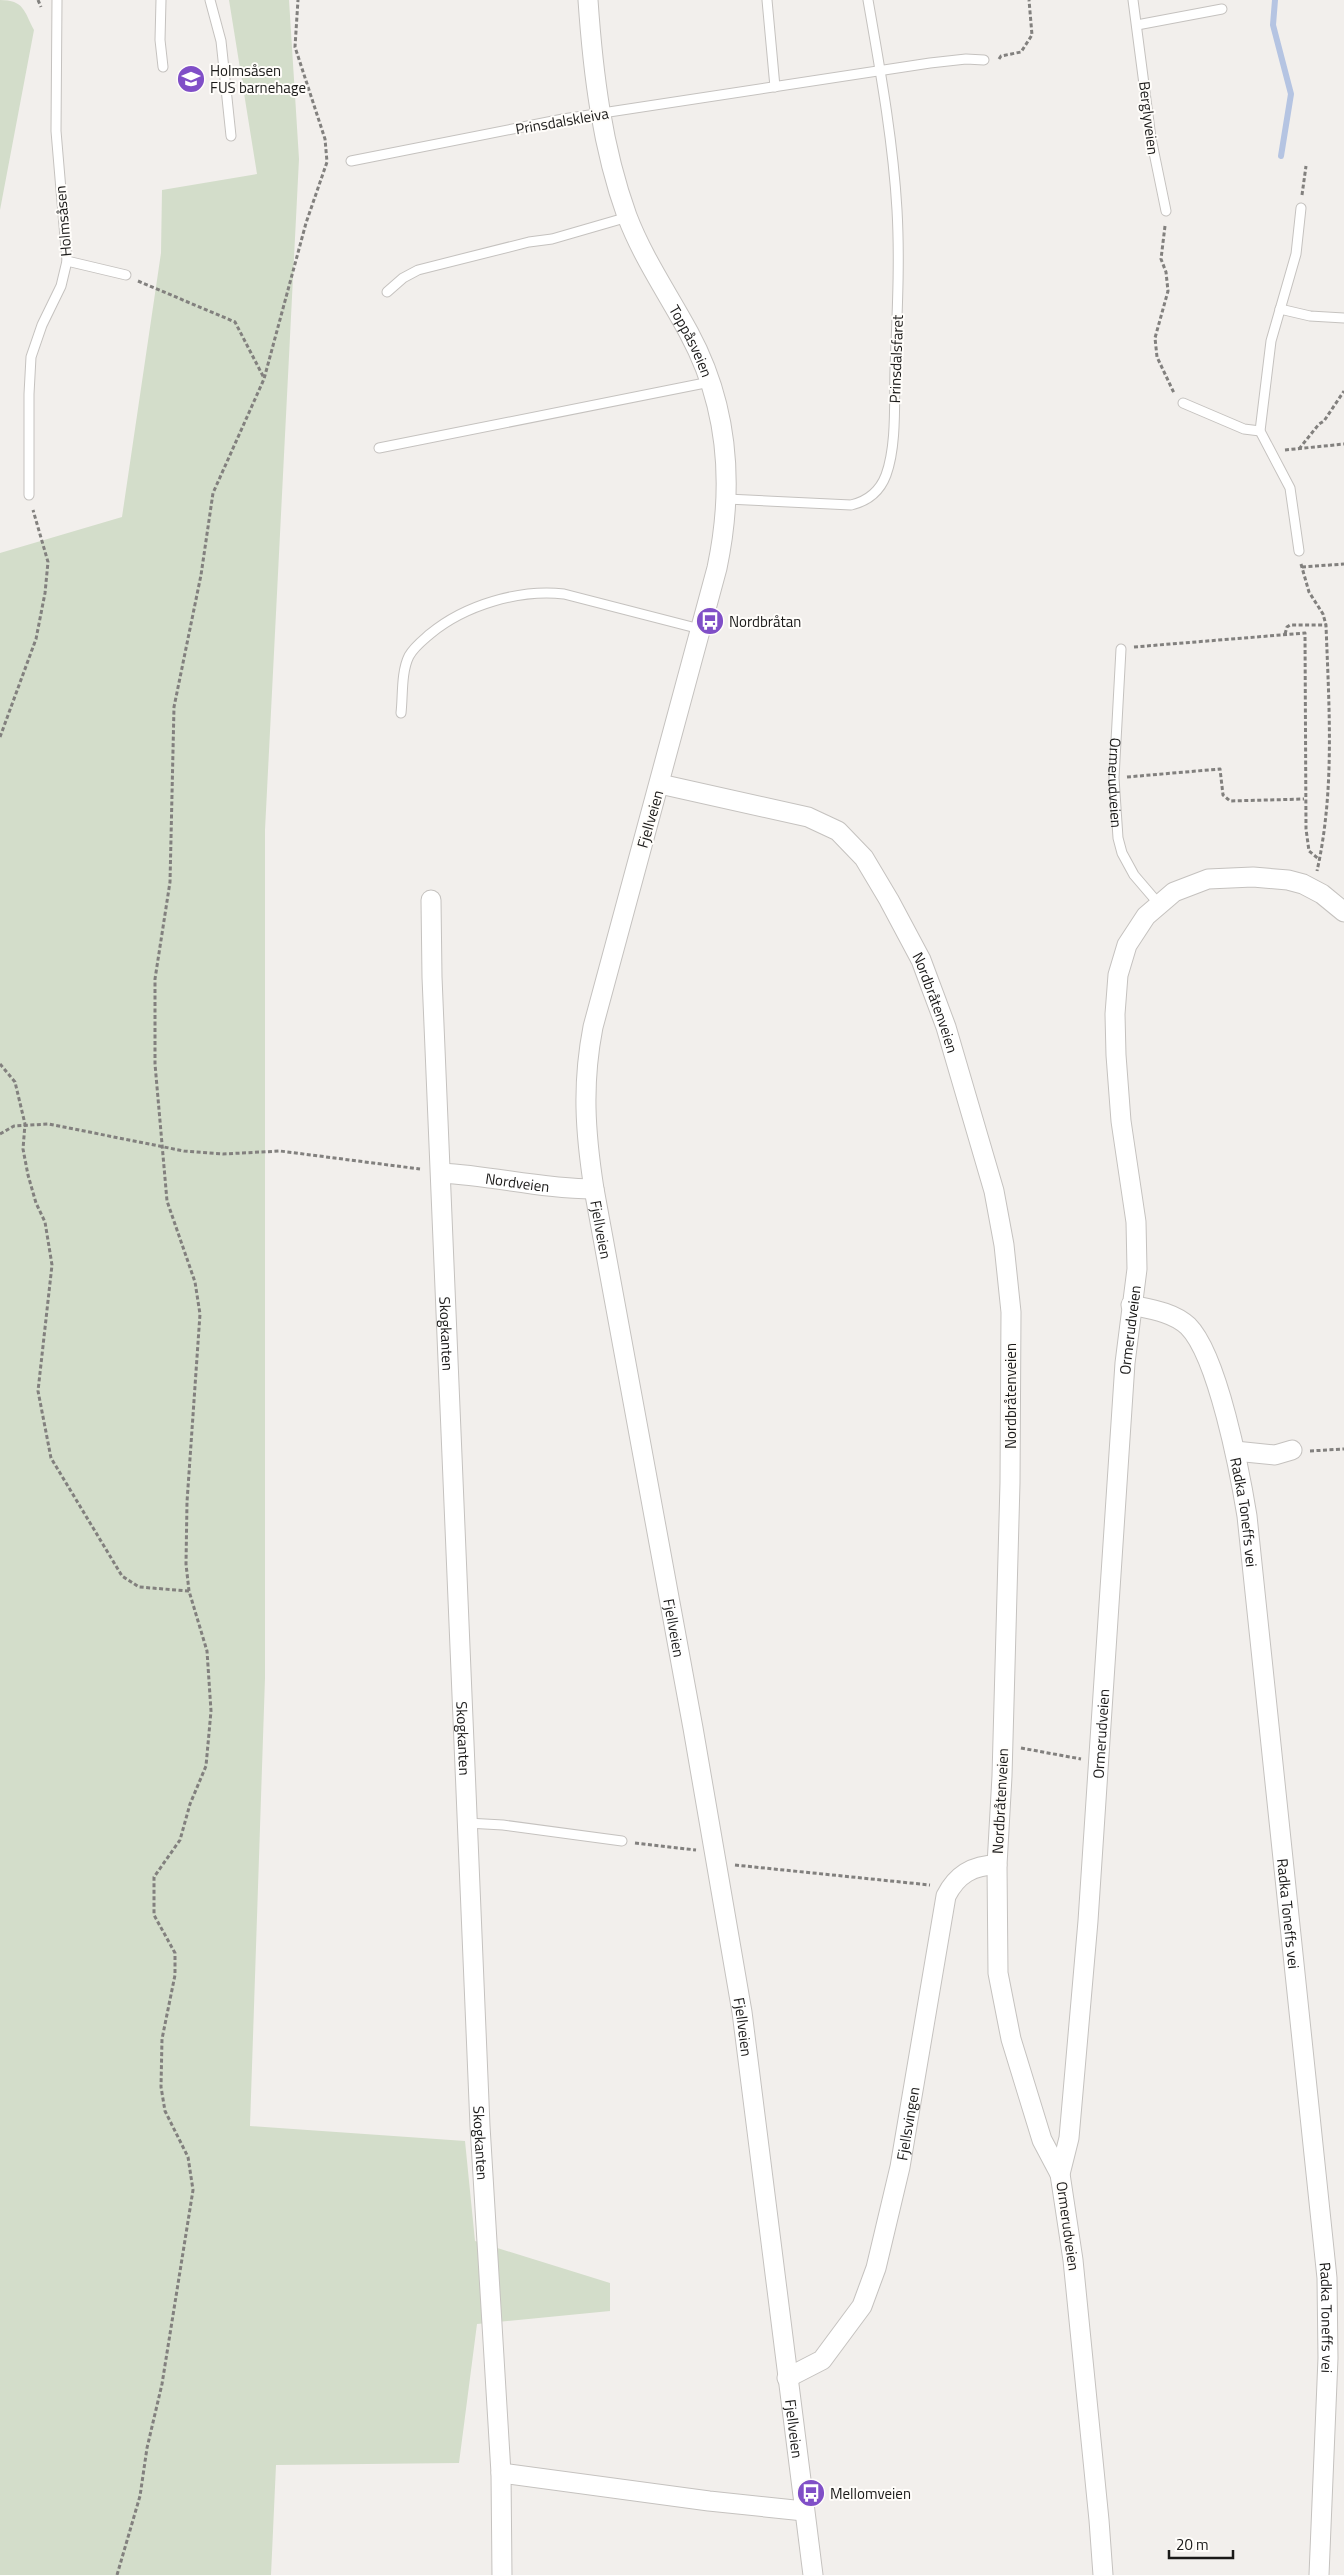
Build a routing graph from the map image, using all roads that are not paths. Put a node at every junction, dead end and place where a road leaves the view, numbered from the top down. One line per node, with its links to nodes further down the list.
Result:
1 (57, 0): 20 (lane, Holmsåsen)
2 (161, 0): 11 (lane)
3 (210, 0): 15 (lane)
4 (588, 0): 14 (street, Toppåsveien)
5 (767, 0): 13 (lane)
6 (868, 0): 12 (lane, Prinsdalsfaret)
7 (1133, 0): 9 (lane, Berglyveien)
8 (1222, 9): 9 (lane)
9 (1137, 25): 18 (lane, Berglyveien)
10 (984, 60): 12 (lane)
11 (163, 67)
12 (880, 72): 13 (lane, Prinsdalskleiva); 30 (lane, Prinsdalsfaret)
13 (775, 87): 14 (lane, Prinsdalskleiva)
14 (601, 114): 16 (lane, Prinsdalskleiva); 19 (street, Toppåsveien)
15 (231, 136)
16 (351, 161)
17 (1301, 208): 23 (lane)
18 (1166, 211)
19 (628, 217): 22 (lane); 25 (street, Toppåsveien)
20 (67, 262): 21 (lane); 29 (lane, Holmsåsen)
21 (126, 275)
22 (387, 292)
23 (1280, 309): 24 (lane); 27 (lane)
24 (1344, 318)
25 (710, 382): 28 (lane); 30 (street, Toppåsveien)
26 (1183, 402): 27 (lane)
27 (1260, 431): 31 (lane)
28 (380, 448)
29 (29, 496)
30 (727, 499): 32 (street, Toppåsveien)
31 (1299, 551)
32 (700, 629): 34 (street, Toppåsveien); 35 (lane)
33 (1121, 649): 38 (lane, Ormerudveien)
34 (684, 691): 36 (street, Fjellveien)
35 (401, 714)
36 (660, 784): 41 (street, Fjellveien); 47 (street, Nordbråtenveien)
37 (431, 900): 40 (street, Skogkanten)
38 (1158, 903): 39 (street, Ormerudveien); 42 (street, Ormerudveien)
39 (1344, 912)
40 (442, 1173): 41 (street, Nordveien); 45 (street, Skogkanten)
41 (594, 1189): 50 (street, Fjellveien)
42 (1131, 1305): 44 (street, Radka Toneffs vei); 48 (street, Ormerudveien)
43 (1292, 1450): 44 (street)
44 (1235, 1451): 49 (street, Radka Toneffs vei)
45 (467, 1822): 46 (lane); 51 (street, Skogkanten)
46 (622, 1841)
47 (997, 1864): 48 (street, Nordbråtenveien); 50 (street, Fjellsvingen)
48 (1060, 2174): 55 (street, Ormerudveien)
49 (1336, 2277): 56 (street, Radka Toneffs vei)
50 (787, 2378): 52 (street, Fjellveien)
51 (501, 2473): 52 (street); 53 (street, Skogkanten)
52 (804, 2511): 54 (street, Fjellveien)
53 (502, 2575)
54 (813, 2575)
55 (1102, 2575)
56 (1319, 2575)

